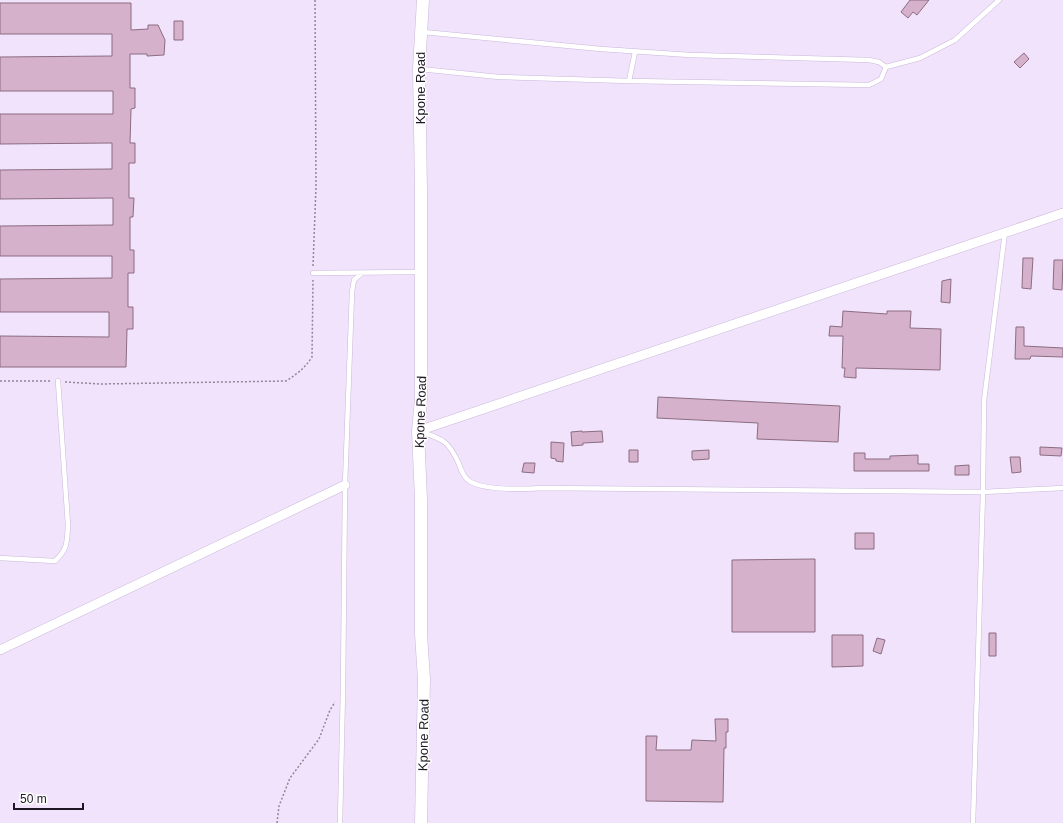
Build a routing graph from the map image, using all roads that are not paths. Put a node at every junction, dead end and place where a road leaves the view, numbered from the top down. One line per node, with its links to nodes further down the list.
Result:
1 (423, 0): 3 (main road, Kpone Road)
2 (999, 0): 5 (lane)
3 (421, 32): 4 (lane); 6 (main road, Kpone Road)
4 (635, 52): 5 (lane); 7 (lane)
5 (886, 67): 7 (lane)
6 (419, 69): 7 (lane); 10 (main road, Kpone Road)
7 (630, 81)
8 (1063, 213): 9 (street)
9 (1005, 232): 14 (street); 17 (lane)
10 (420, 272): 12 (lane); 14 (main road, Kpone Road)
11 (313, 273): 12 (lane)
12 (362, 273): 15 (lane)
13 (58, 382): 18 (lane)
14 (418, 430): 17 (lane); 21 (main road, Kpone Road)
15 (345, 486): 19 (street); 20 (lane)
16 (1063, 488): 17 (lane)
17 (983, 492): 22 (lane)
18 (0, 558)
19 (0, 650)
20 (340, 823)
21 (422, 823)
22 (973, 823)

